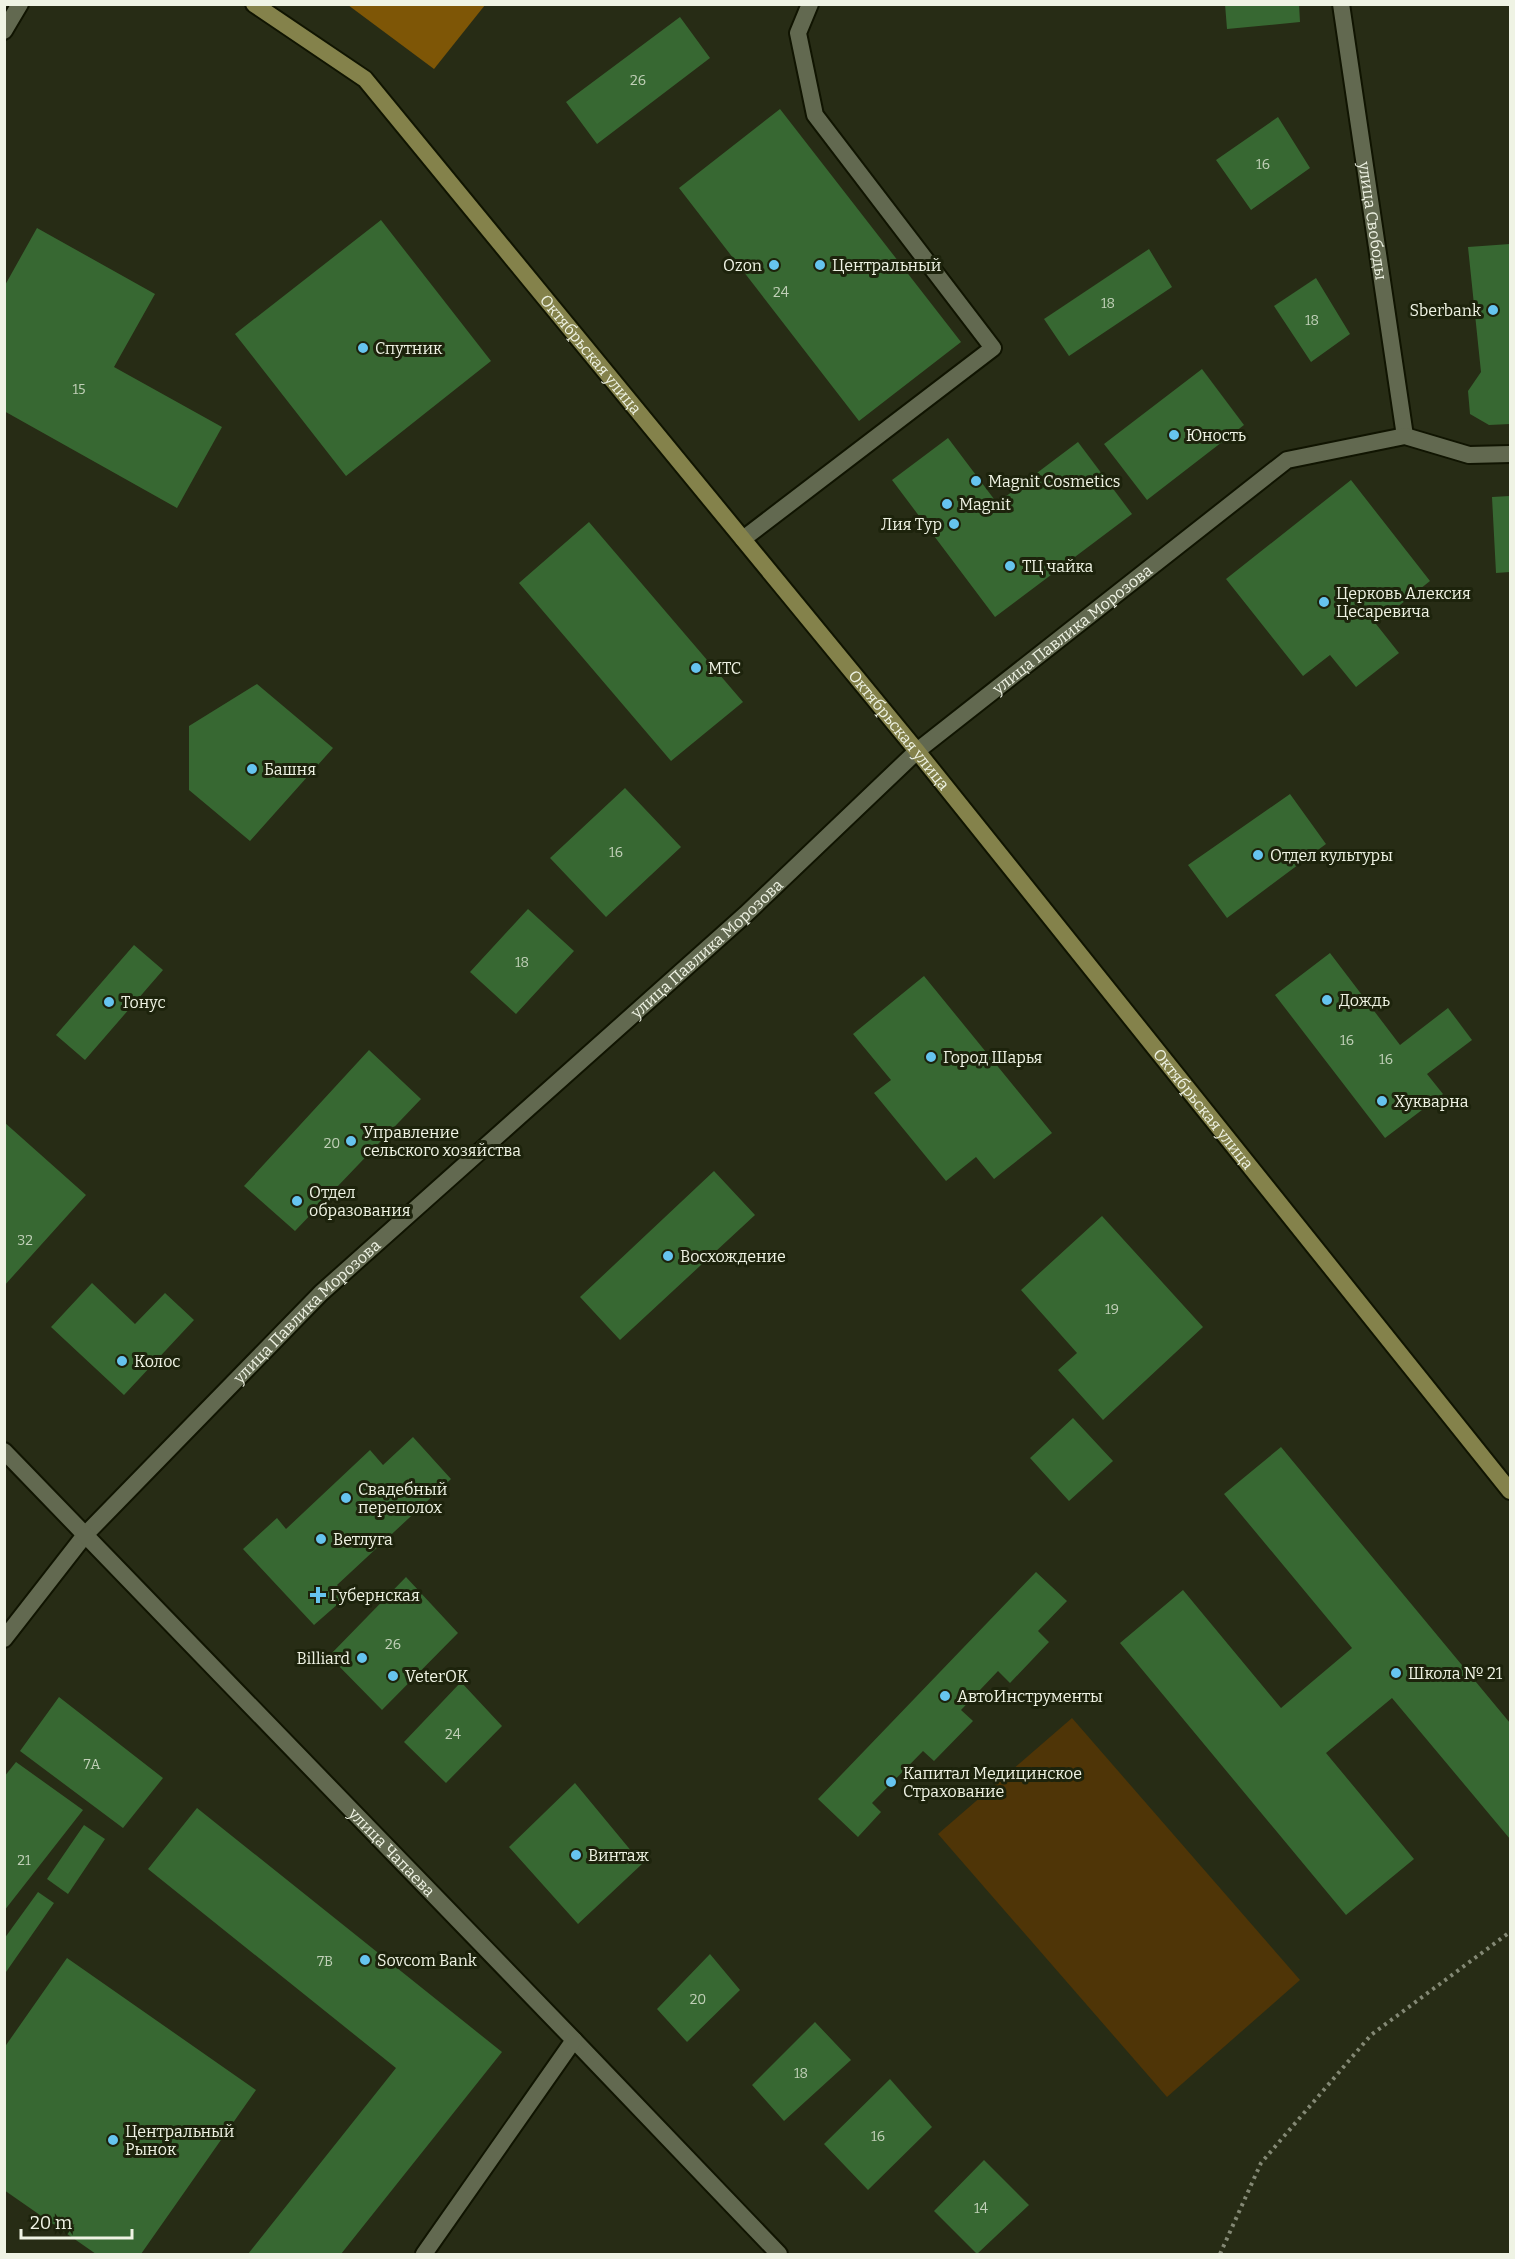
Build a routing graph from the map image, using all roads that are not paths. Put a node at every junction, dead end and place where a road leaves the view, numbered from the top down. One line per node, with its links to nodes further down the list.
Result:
1 (20, 4): 5 (street)
2 (254, 4): 8 (main road, Октябрьская улица)
3 (810, 4): 8 (street)
4 (1341, 4): 6 (street, улица Свободы)
5 (4, 31)
6 (1405, 436): 7 (street, улица Павлика Морозова); 9 (street, улица Павлика Морозова)
7 (1510, 454)
8 (743, 539): 9 (main road, Октябрьская улица)
9 (917, 751): 11 (main road, Октябрьская улица); 12 (street, улица Павлика Морозова)
10 (4, 1451): 12 (street, улица Чапаева)
11 (1510, 1491)
12 (85, 1535): 13 (street, улица Павлика Морозова); 14 (street, улица Чапаева)
13 (4, 1639)
14 (574, 2040): 15 (street); 16 (street, улица Чапаева)
15 (424, 2254)
16 (779, 2254)

